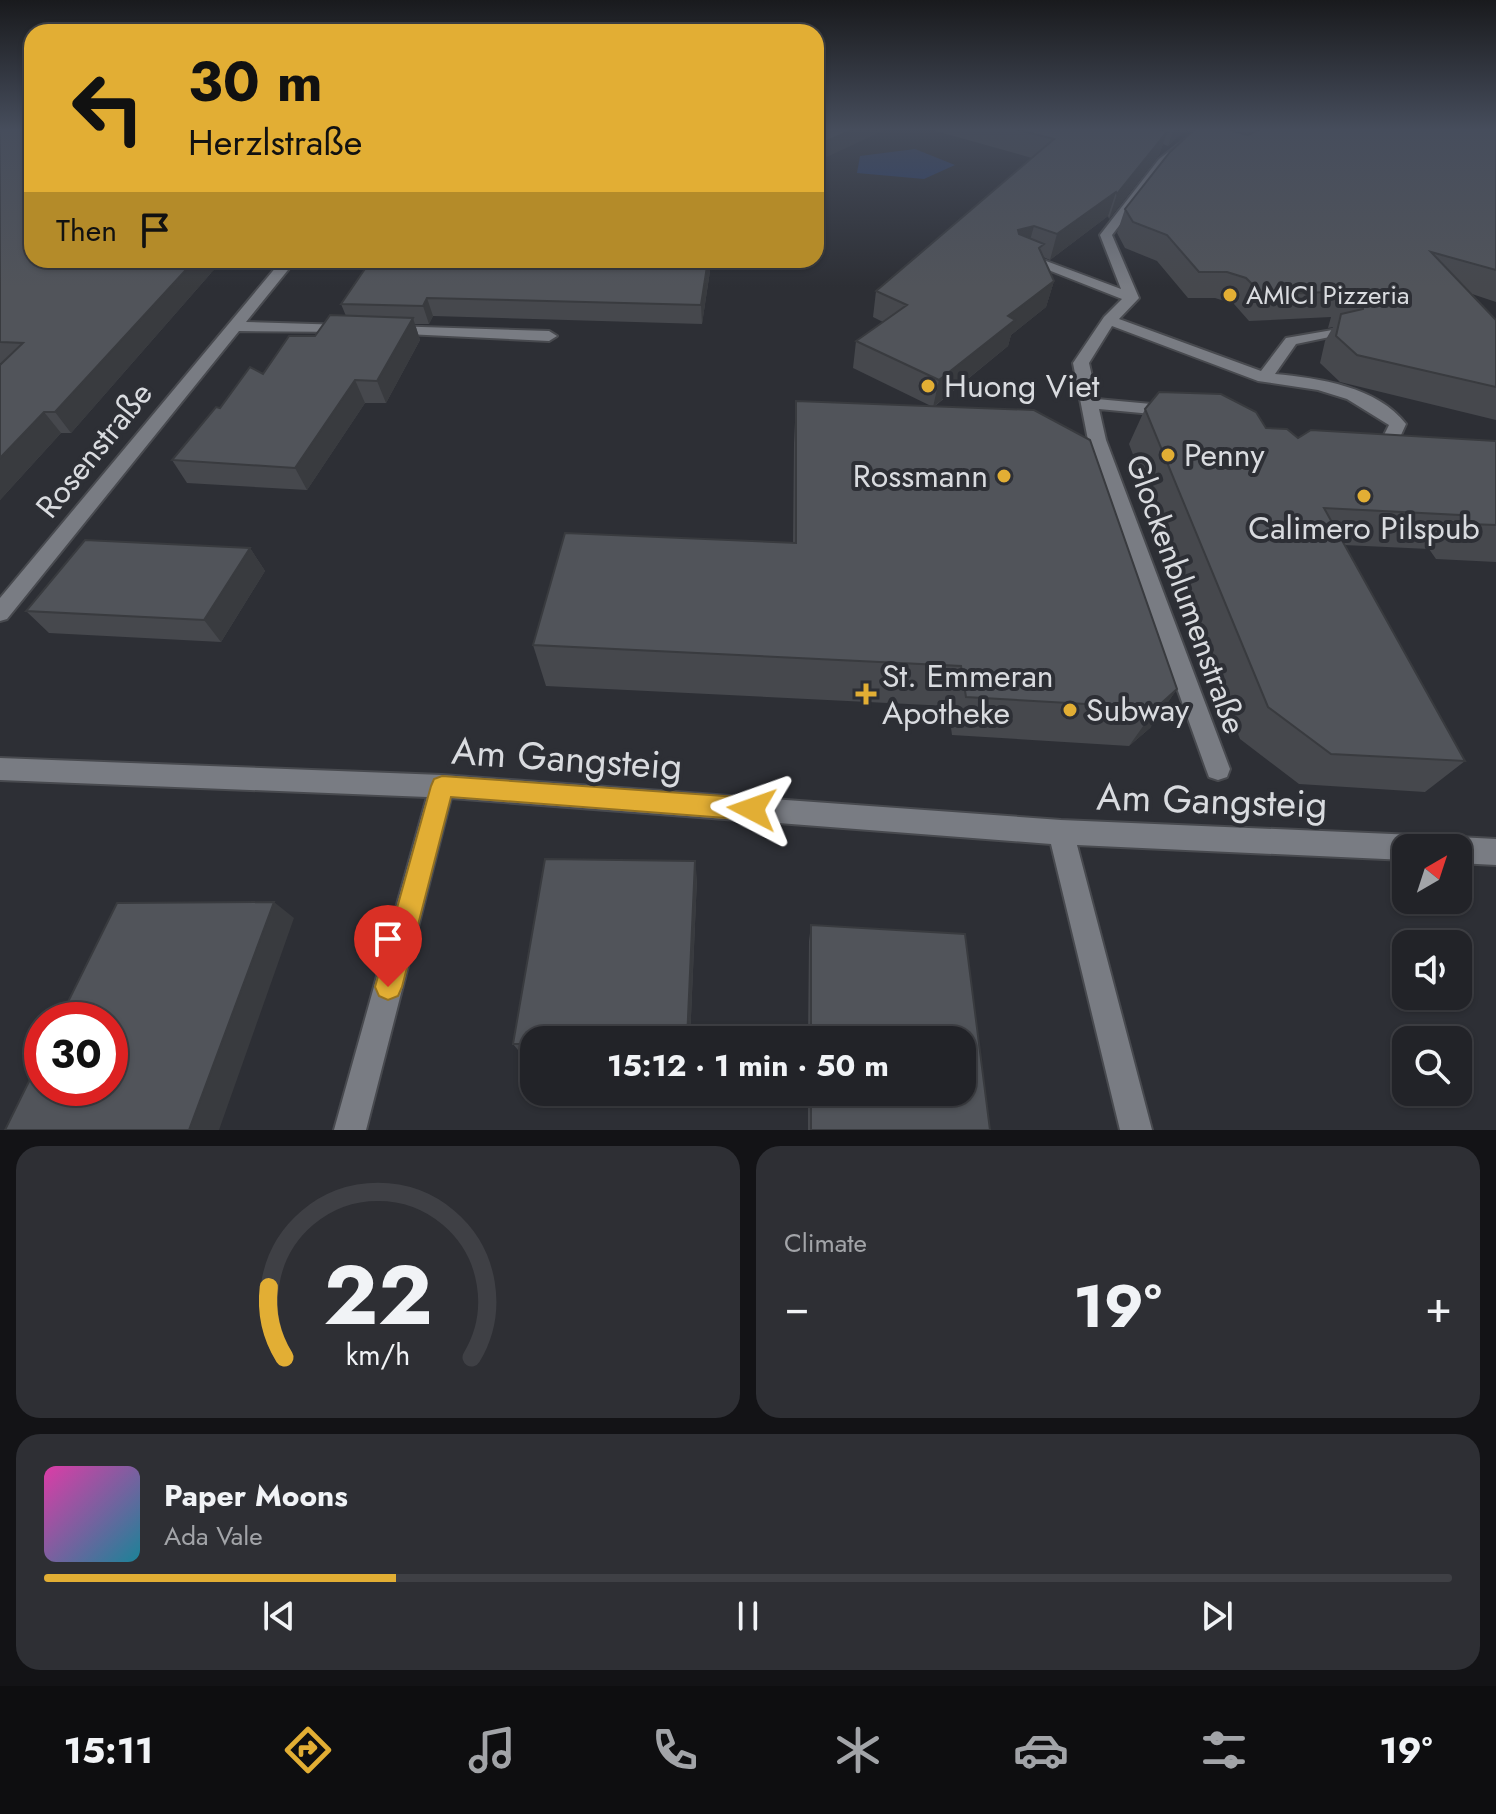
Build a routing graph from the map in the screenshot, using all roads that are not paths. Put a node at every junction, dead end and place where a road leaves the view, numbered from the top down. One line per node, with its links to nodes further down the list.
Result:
1 (1143, 182): 4 (street)
2 (1021, 257): 4 (street)
3 (282, 268): 6 (street, Rosenstraße)
4 (1132, 298): 5 (street, Glockenblumenstraße)
5 (1109, 320): 9 (street); 10 (street, Glockenblumenstraße)
6 (234, 326): 8 (street); 13 (street, Rosenstraße)
7 (1339, 331): 9 (street)
8 (549, 336)
9 (1264, 378): 12 (street)
10 (1089, 403): 11 (street, Glockenblumenstraße); 15 (street, Glockenblumenstraße)
11 (1188, 412)
12 (1368, 456)
13 (0, 613)
14 (0, 769): 16 (street, Am Gangsteig)
15 (1218, 769)
16 (442, 786): 17 (street, Am Gangsteig); 21 (street)
17 (1061, 832): 18 (street, Am Gangsteig); 22 (street)
18 (1392, 847)
19 (1472, 851): 20 (street)
20 (1496, 852)
21 (350, 1130)
22 (1136, 1130)

